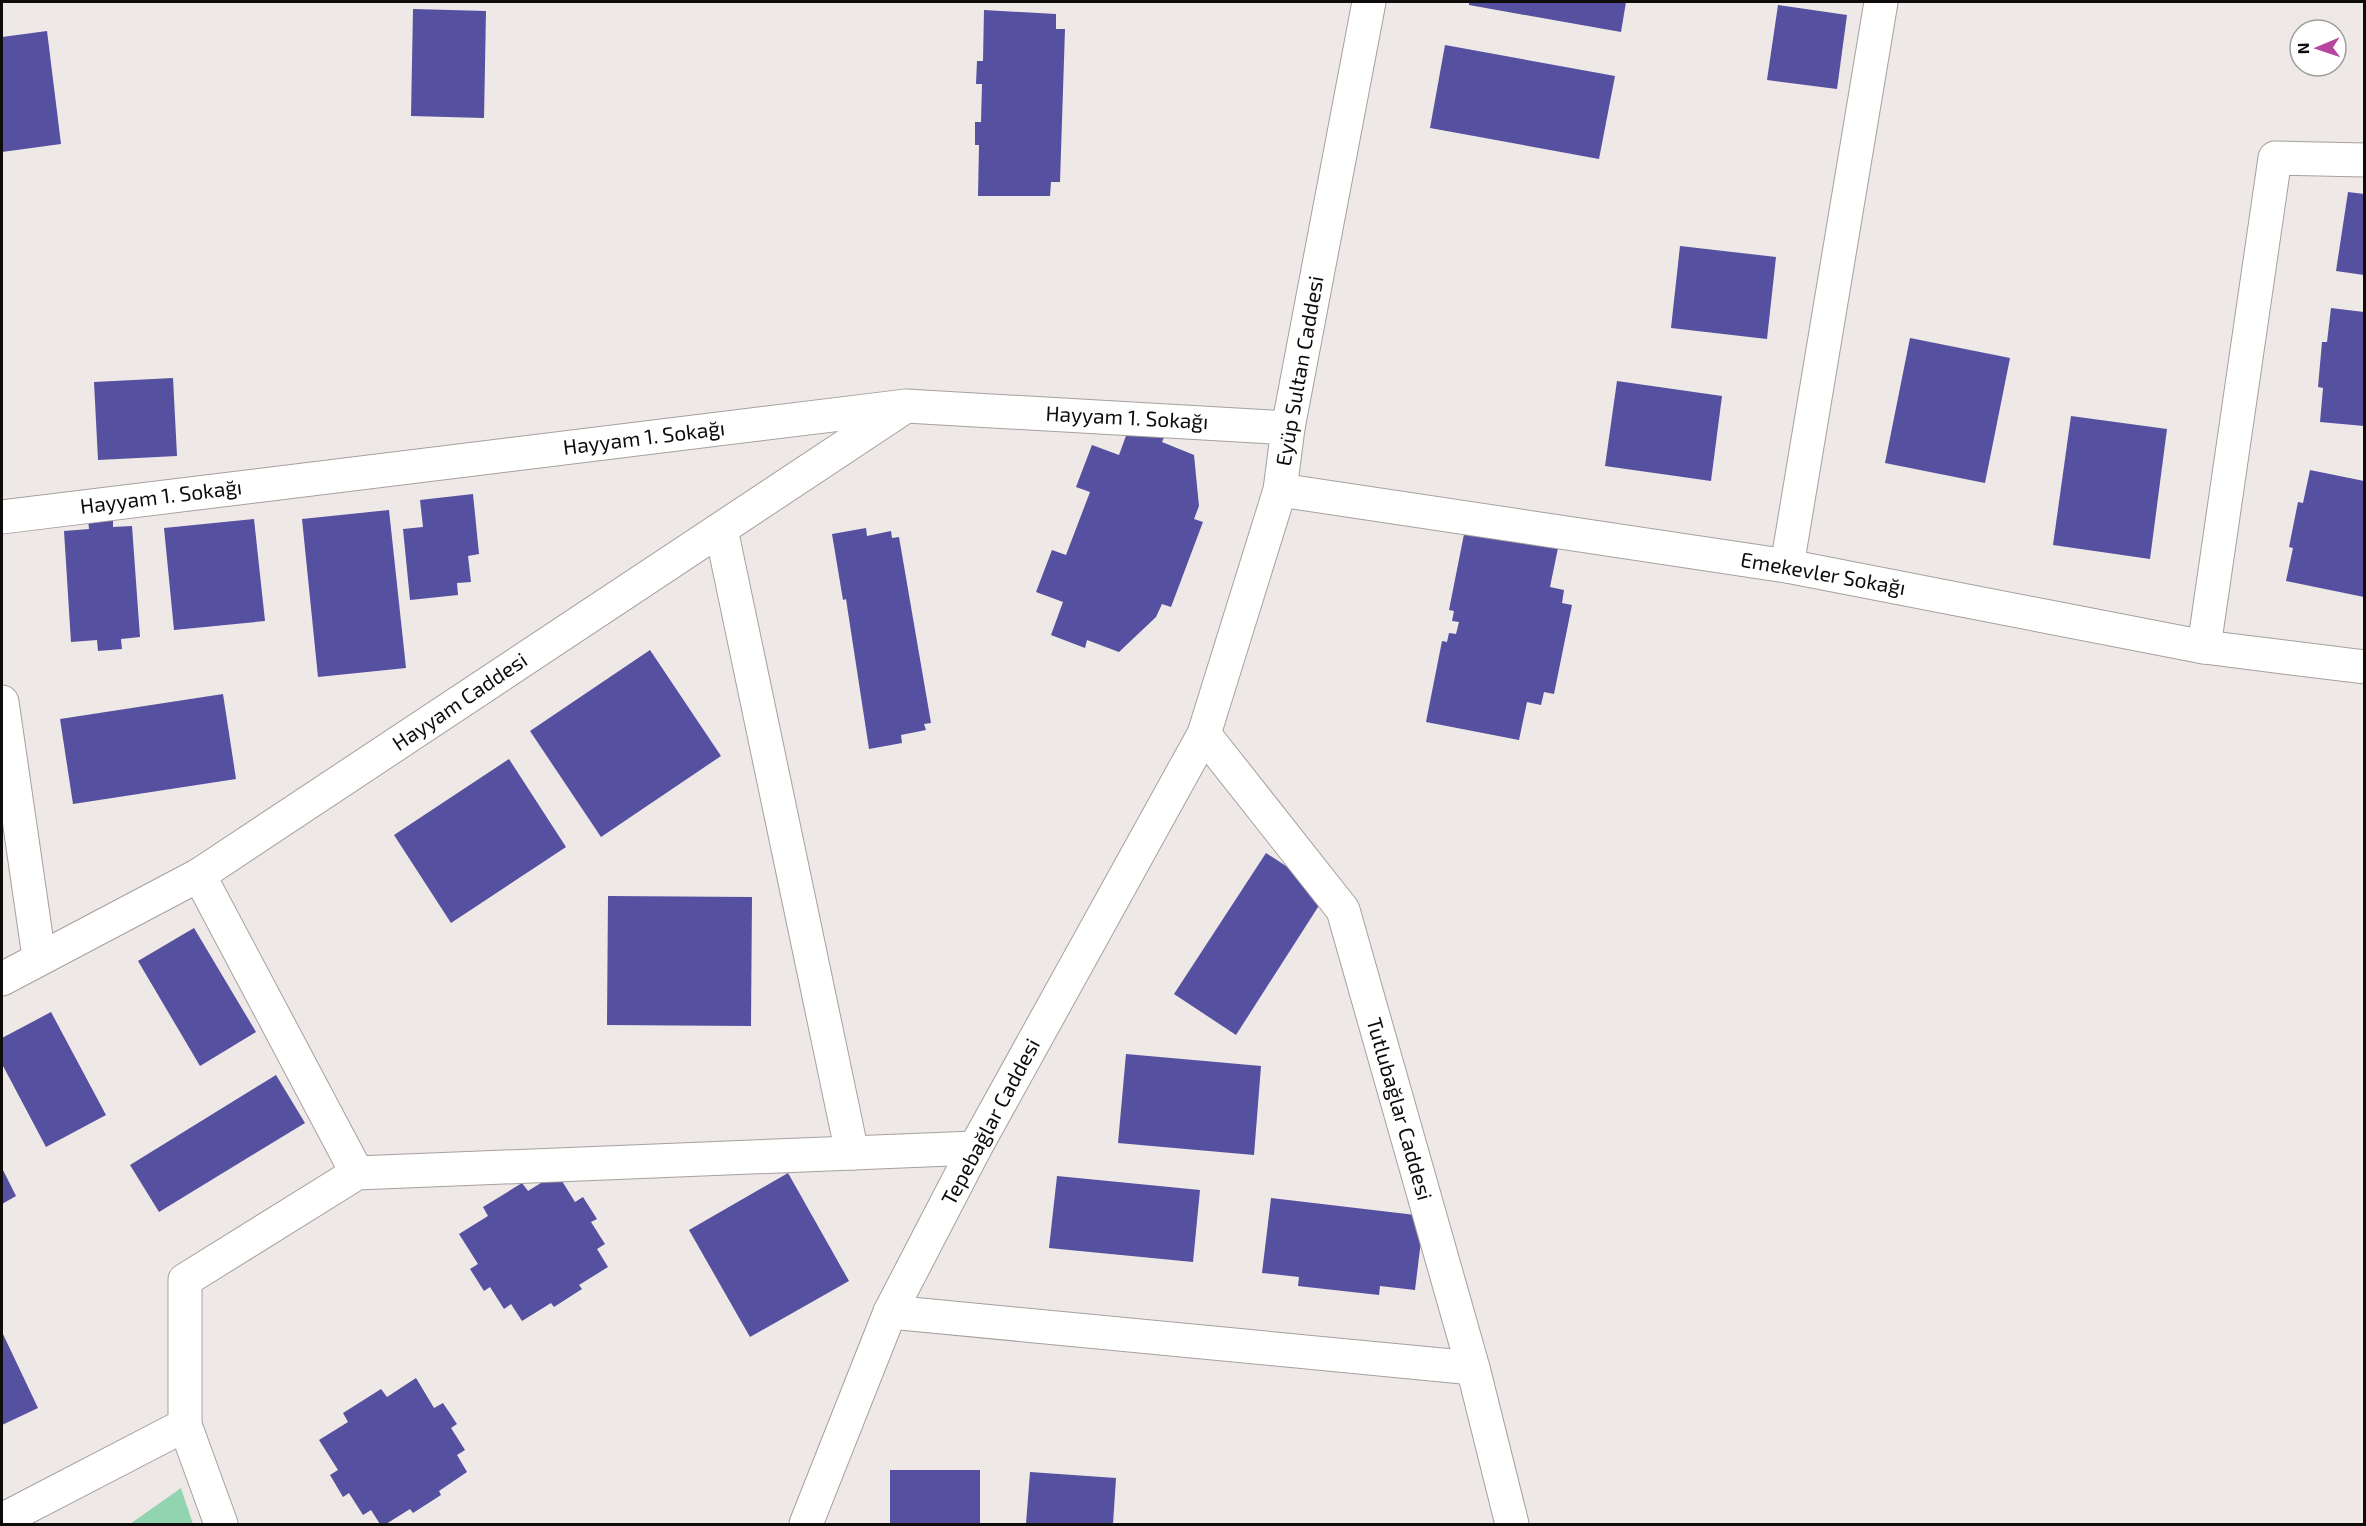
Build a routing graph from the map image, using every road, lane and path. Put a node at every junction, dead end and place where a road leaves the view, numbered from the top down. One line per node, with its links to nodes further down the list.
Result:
1 (1370, 2): 5 (street, Eyüp Sultan Caddesi)
2 (1881, 2): 9 (street)
3 (2364, 160): 10 (street)
4 (906, 406): 5 (street, Hayyam 1. Sokağı); 7 (street, Hayyam 1. Sokağı); 8 (street, Hayyam Caddesi)
5 (1288, 428): 6 (street, Eyüp Sultan Caddesi)
6 (1280, 490): 9 (street, Emekevler Sokağı); 13 (street, Eyüp Sultan Caddesi)
7 (2, 517)
8 (721, 529): 14 (street, Hayyam Caddesi); 18 (street)
9 (1787, 566): 10 (street, Emekevler Sokağı)
10 (2205, 646): 11 (street, Emekevler Sokağı)
11 (2364, 667)
12 (2, 702): 15 (street)
13 (1204, 734): 17 (street, Tepebağlar Caddesi); 21 (street, Tutlubağlar Caddesi)
14 (199, 875): 15 (street, Hayyam Caddesi); 19 (street)
15 (39, 957): 16 (street, Hayyam Caddesi)
16 (2, 979)
17 (975, 1148): 18 (street); 20 (street, Tepebağlar Caddesi)
18 (852, 1153): 19 (street)
19 (357, 1173): 22 (street)
20 (890, 1312): 21 (street); 25 (street, Tepebağlar Caddesi)
21 (1473, 1368): 26 (street, Tutlubağlar Caddesi)
22 (185, 1425): 23 (street); 24 (street)
23 (2, 1520)
24 (221, 1524)
25 (806, 1524)
26 (1512, 1524)

